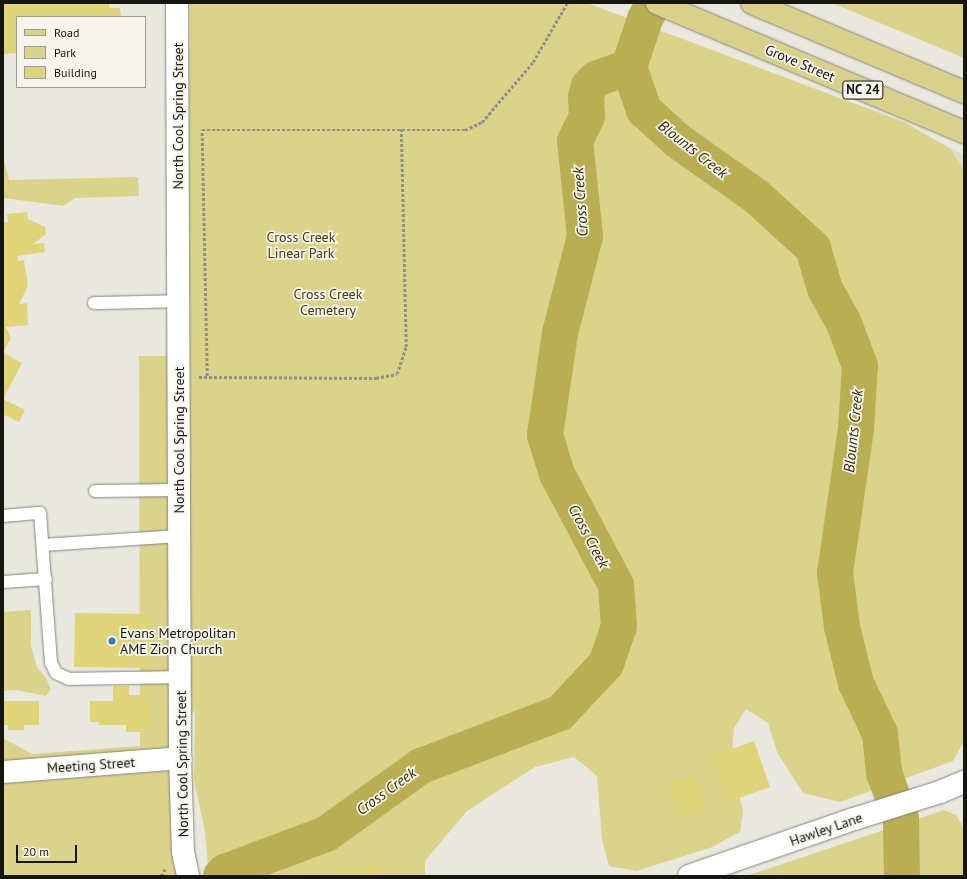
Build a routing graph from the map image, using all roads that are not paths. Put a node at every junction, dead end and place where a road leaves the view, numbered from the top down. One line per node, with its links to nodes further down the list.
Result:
1 (177, 3): 6 (street, North Cool Spring Street)
2 (657, 3): 5 (main road, Grove Street / NC 24)
3 (752, 3): 4 (main road, NC 24)
4 (964, 92)
5 (964, 132)
6 (179, 301): 7 (lane); 8 (street, North Cool Spring Street)
7 (94, 303)
8 (179, 490): 9 (lane); 11 (street, North Cool Spring Street)
9 (95, 491)
10 (3, 516): 12 (lane)
11 (180, 536): 12 (lane); 15 (street, North Cool Spring Street)
12 (43, 545): 13 (lane)
13 (46, 579): 14 (lane); 15 (lane)
14 (3, 582)
15 (180, 677): 16 (street, North Cool Spring Street)
16 (180, 758): 17 (street, Meeting Street); 19 (street, North Cool Spring Street)
17 (3, 772)
18 (964, 783): 20 (street, Hawley Lane)
19 (188, 876)
20 (689, 876)

